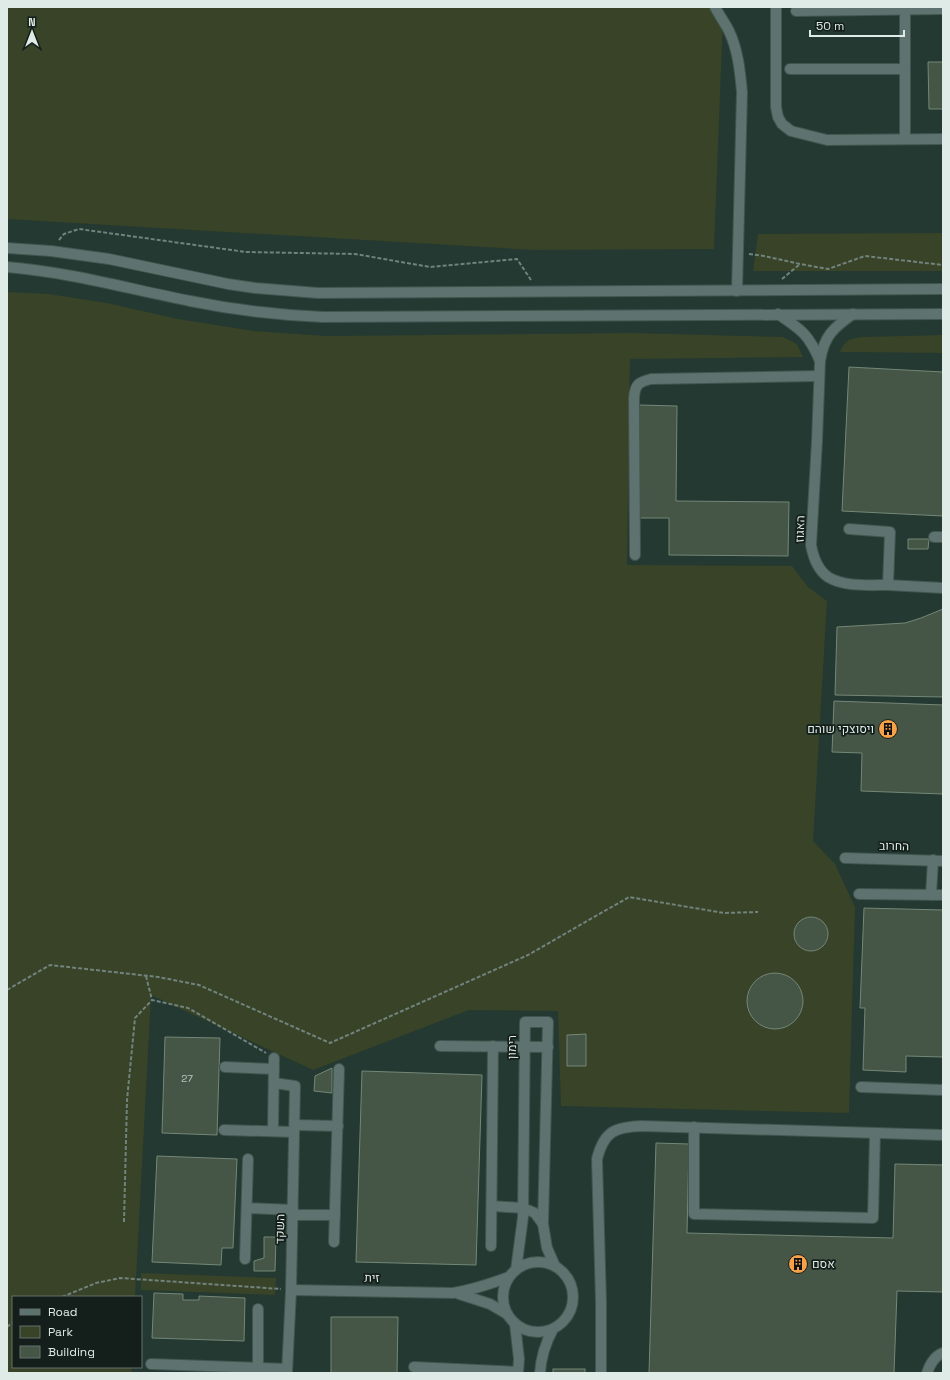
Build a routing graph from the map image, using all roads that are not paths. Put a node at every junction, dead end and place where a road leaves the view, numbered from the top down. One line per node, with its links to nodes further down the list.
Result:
1 (715, 7): 13 (street)
2 (776, 7): 8 (street)
3 (904, 8): 4 (street); 5 (street); 6 (street)
4 (943, 9)
5 (796, 11)
6 (905, 68): 7 (street); 8 (street)
7 (790, 69)
8 (905, 139): 9 (street)
9 (943, 139)
10 (7, 248): 13 (street)
11 (7, 268): 14 (street)
12 (943, 289): 13 (street)
13 (738, 291)
14 (778, 314): 15 (street); 17 (street)
15 (853, 314): 16 (street); 17 (street, האגוז)
16 (943, 314)
17 (820, 361): 18 (street, האגוז)
18 (819, 376): 20 (street); 21 (street, האגוז)
19 (849, 530): 21 (street)
20 (635, 555)
21 (888, 586): 22 (street, האגוז)
22 (943, 588)
23 (845, 858): 24 (street, החרוב)
24 (938, 860): 26 (street)
25 (859, 894): 26 (street)
26 (930, 895): 27 (street)
27 (943, 895)
28 (440, 1046): 29 (street)
29 (493, 1046): 30 (street); 47 (street)
30 (525, 1046): 31 (street); 31 (street, רימון); 49 (street, רימון)
31 (548, 1047): 52 (street, רימון)
32 (274, 1058): 34 (street)
33 (224, 1067): 34 (street)
34 (274, 1069): 36 (street)
35 (339, 1070): 39 (street)
36 (274, 1083): 41 (street, השקד); 43 (street)
37 (861, 1087): 38 (street)
38 (943, 1090)
39 (338, 1126): 41 (street); 51 (street)
40 (694, 1127): 44 (street); 44 (street); 71 (street)
41 (294, 1128): 43 (street); 50 (street, השקד)
42 (224, 1130): 43 (street)
43 (273, 1132)
44 (875, 1133): 45 (street)
45 (943, 1135)
46 (248, 1160): 48 (street)
47 (492, 1206): 49 (street); 54 (street)
48 (247, 1208): 50 (street); 55 (street)
49 (523, 1208): 52 (street); 57 (street, רימון)
50 (293, 1212): 51 (street); 58 (street, השקד)
51 (335, 1216): 53 (street)
52 (543, 1224): 56 (street, רימון)
53 (334, 1242)
54 (491, 1246)
55 (245, 1259)
56 (555, 1266): 57 (street); 63 (street)
57 (512, 1273): 59 (street, זית); 61 (street)
58 (291, 1290): 59 (street, זית); 68 (street, השקד)
59 (453, 1293): 61 (street, זית)
60 (258, 1309): 67 (street)
61 (507, 1314): 62 (street)
62 (515, 1324): 63 (street); 69 (street)
63 (554, 1329): 70 (street)
64 (943, 1353): 72 (street)
65 (151, 1364): 67 (street)
66 (414, 1367): 69 (street)
67 (258, 1368): 68 (street)
68 (287, 1371)
69 (518, 1372)
70 (540, 1373)
71 (601, 1373)
72 (927, 1373)

